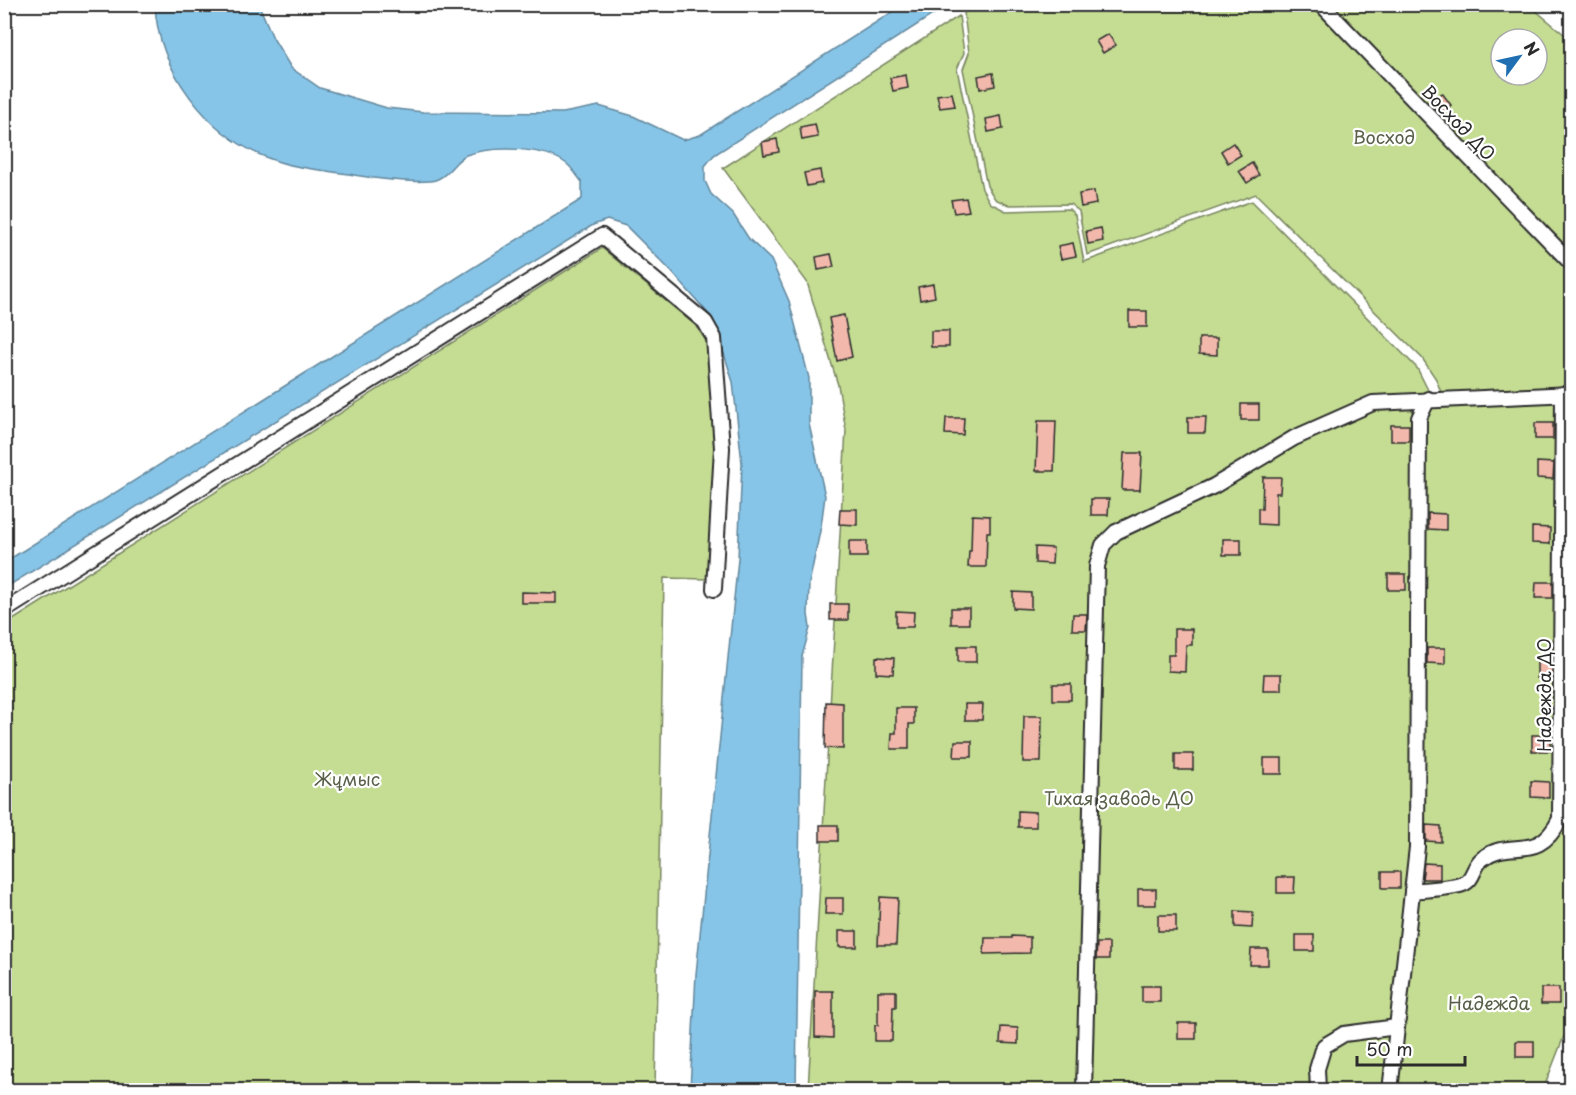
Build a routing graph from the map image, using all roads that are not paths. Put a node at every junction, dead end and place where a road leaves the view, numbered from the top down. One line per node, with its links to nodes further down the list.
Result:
1 (1322, 4): 2 (street, Восход ДО)
2 (1572, 264)
3 (1567, 394): 4 (street); 7 (street, Надежда ДО)
4 (1428, 399): 7 (street); 10 (street)
5 (714, 589): 6 (street)
6 (4, 611)
7 (1412, 891): 8 (street)
8 (1397, 1027): 9 (street); 11 (street)
9 (1391, 1082)
10 (1084, 1090)
11 (1318, 1090)

